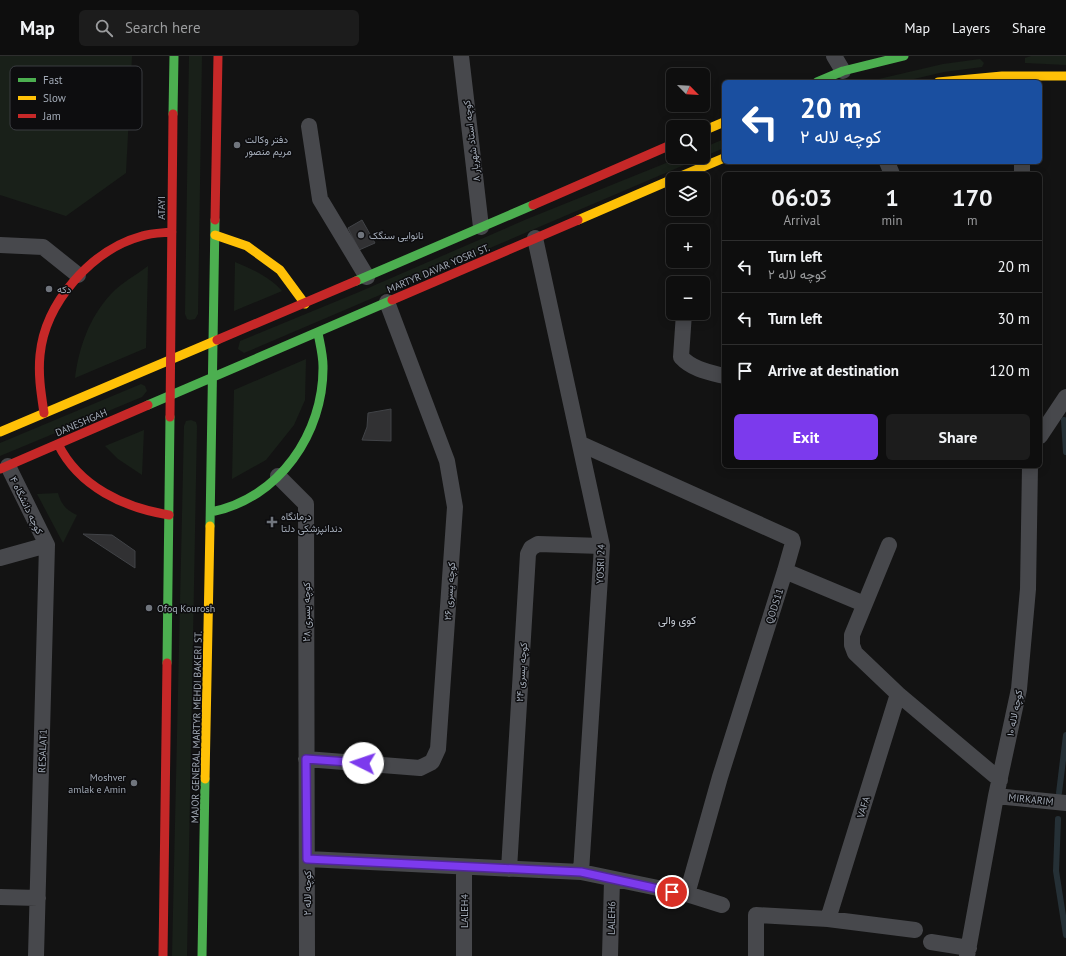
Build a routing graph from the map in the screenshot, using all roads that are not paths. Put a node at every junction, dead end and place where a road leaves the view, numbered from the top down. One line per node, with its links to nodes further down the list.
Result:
1 (174, 56): 19 (main road, ATAYI)
2 (218, 56): 20 (main road)
3 (462, 56): 18 (street, کوچه استاد شهریار ۸)
4 (834, 56): 6 (street)
5 (904, 56): 6 (main road)
6 (843, 71): 9 (main road)
7 (1019, 75): 8 (main road); 10 (main road)
8 (1066, 76)
9 (822, 80)
10 (951, 80)
11 (722, 123): 13 (main road)
12 (309, 126): 24 (street)
13 (710, 128)
14 (666, 147): 18 (main road, MARTYR DAVAR YOSRI ST.)
15 (722, 159): 16 (main road, MARTYR DAVAR YOSRI ST.)
16 (691, 172)
17 (666, 182): 21 (main road, MARTYR DAVAR YOSRI ST.)
18 (481, 227): 24 (main road, MARTYR DAVAR YOSRI ST.)
19 (172, 232): 23 (main road); 30 (main road, ATAYI)
20 (215, 235): 26 (main road); 29 (main road)
21 (534, 238): 25 (main road, MARTYR DAVAR YOSRI ST.); 39 (street, YOSRI 24)
22 (0, 245): 23 (street)
23 (78, 275): 35 (main road)
24 (367, 277): 26 (main road, MARTYR DAVAR YOSRI ST.)
25 (387, 302): 28 (main road, MARTYR DAVAR YOSRI ST.); 52 (street, کوچه یسری ۲۶)
26 (305, 304): 29 (main road, MARTYR DAVAR YOSRI ST.)
27 (683, 320): 31 (street)
28 (318, 333): 32 (main road, MARTYR DAVAR YOSRI ST.); 42 (main road)
29 (213, 342): 30 (main road, MARTYR DAVAR YOSRI ST.); 32 (main road, MAJOR GENERAL MARTYR MEHDI BAKERI ST.)
30 (170, 360): 33 (main road, ATAYI); 35 (main road)
31 (722, 376)
32 (213, 378): 33 (main road, DANESHGAH); 43 (main road, MAJOR GENERAL MARTYR MEHDI BAKERI ST.)
33 (170, 396): 38 (main road, DANESHGAH); 44 (main road)
34 (1066, 397): 37 (street)
35 (44, 413): 36 (main road)
36 (0, 432)
37 (1042, 433)
38 (58, 444): 40 (main road, DANESHGAH); 44 (main road)
39 (581, 444): 47 (street, YOSRI 24); 49 (street, QODS11)
40 (4, 467): 45 (street, کوچه دانشگاه ۴)
41 (1030, 468): 53 (street, کوچه لاله ۱۰)
42 (278, 476): 43 (main road); 52 (street, کوچه یسری ۲۸)
43 (211, 512): 71 (main road, MAJOR GENERAL MARTYR MEHDI BAKERI ST.)
44 (169, 515): 70 (main road)
45 (47, 545): 48 (street); 63 (street, RESALAT1)
46 (889, 545): 50 (street)
47 (602, 546): 58 (street, کوچه یسری ۲۴); 59 (street, YOSRI 24)
48 (0, 558)
49 (785, 571): 50 (street); 61 (street, QODS11)
50 (864, 604): 51 (street)
51 (898, 694): 53 (street); 65 (street, VAFA)
52 (306, 759): 56 (street, کوچه لاله ۲)
53 (1000, 780): 54 (street, کوچه لاله ۱۰)
54 (996, 796): 55 (street, MIRKARIM); 68 (street, کوچه لاله ۱۰)
55 (1066, 803)
56 (307, 859): 57 (street); 72 (street, کوچه لاله ۲)
57 (464, 866): 58 (street); 73 (street, LALEH4)
58 (509, 869): 59 (street)
59 (581, 872): 60 (street)
60 (612, 880): 61 (street); 74 (street, LALEH6)
61 (687, 894): 64 (street)
62 (0, 897): 63 (street)
63 (38, 898): 69 (street, RESALAT1)
64 (722, 905)
65 (828, 919): 66 (street); 75 (street)
66 (915, 930)
67 (931, 942): 68 (street)
68 (968, 952)
69 (36, 956)
70 (163, 956)
71 (202, 956)
72 (307, 956)
73 (464, 956)
74 (610, 956)
75 (756, 956)

